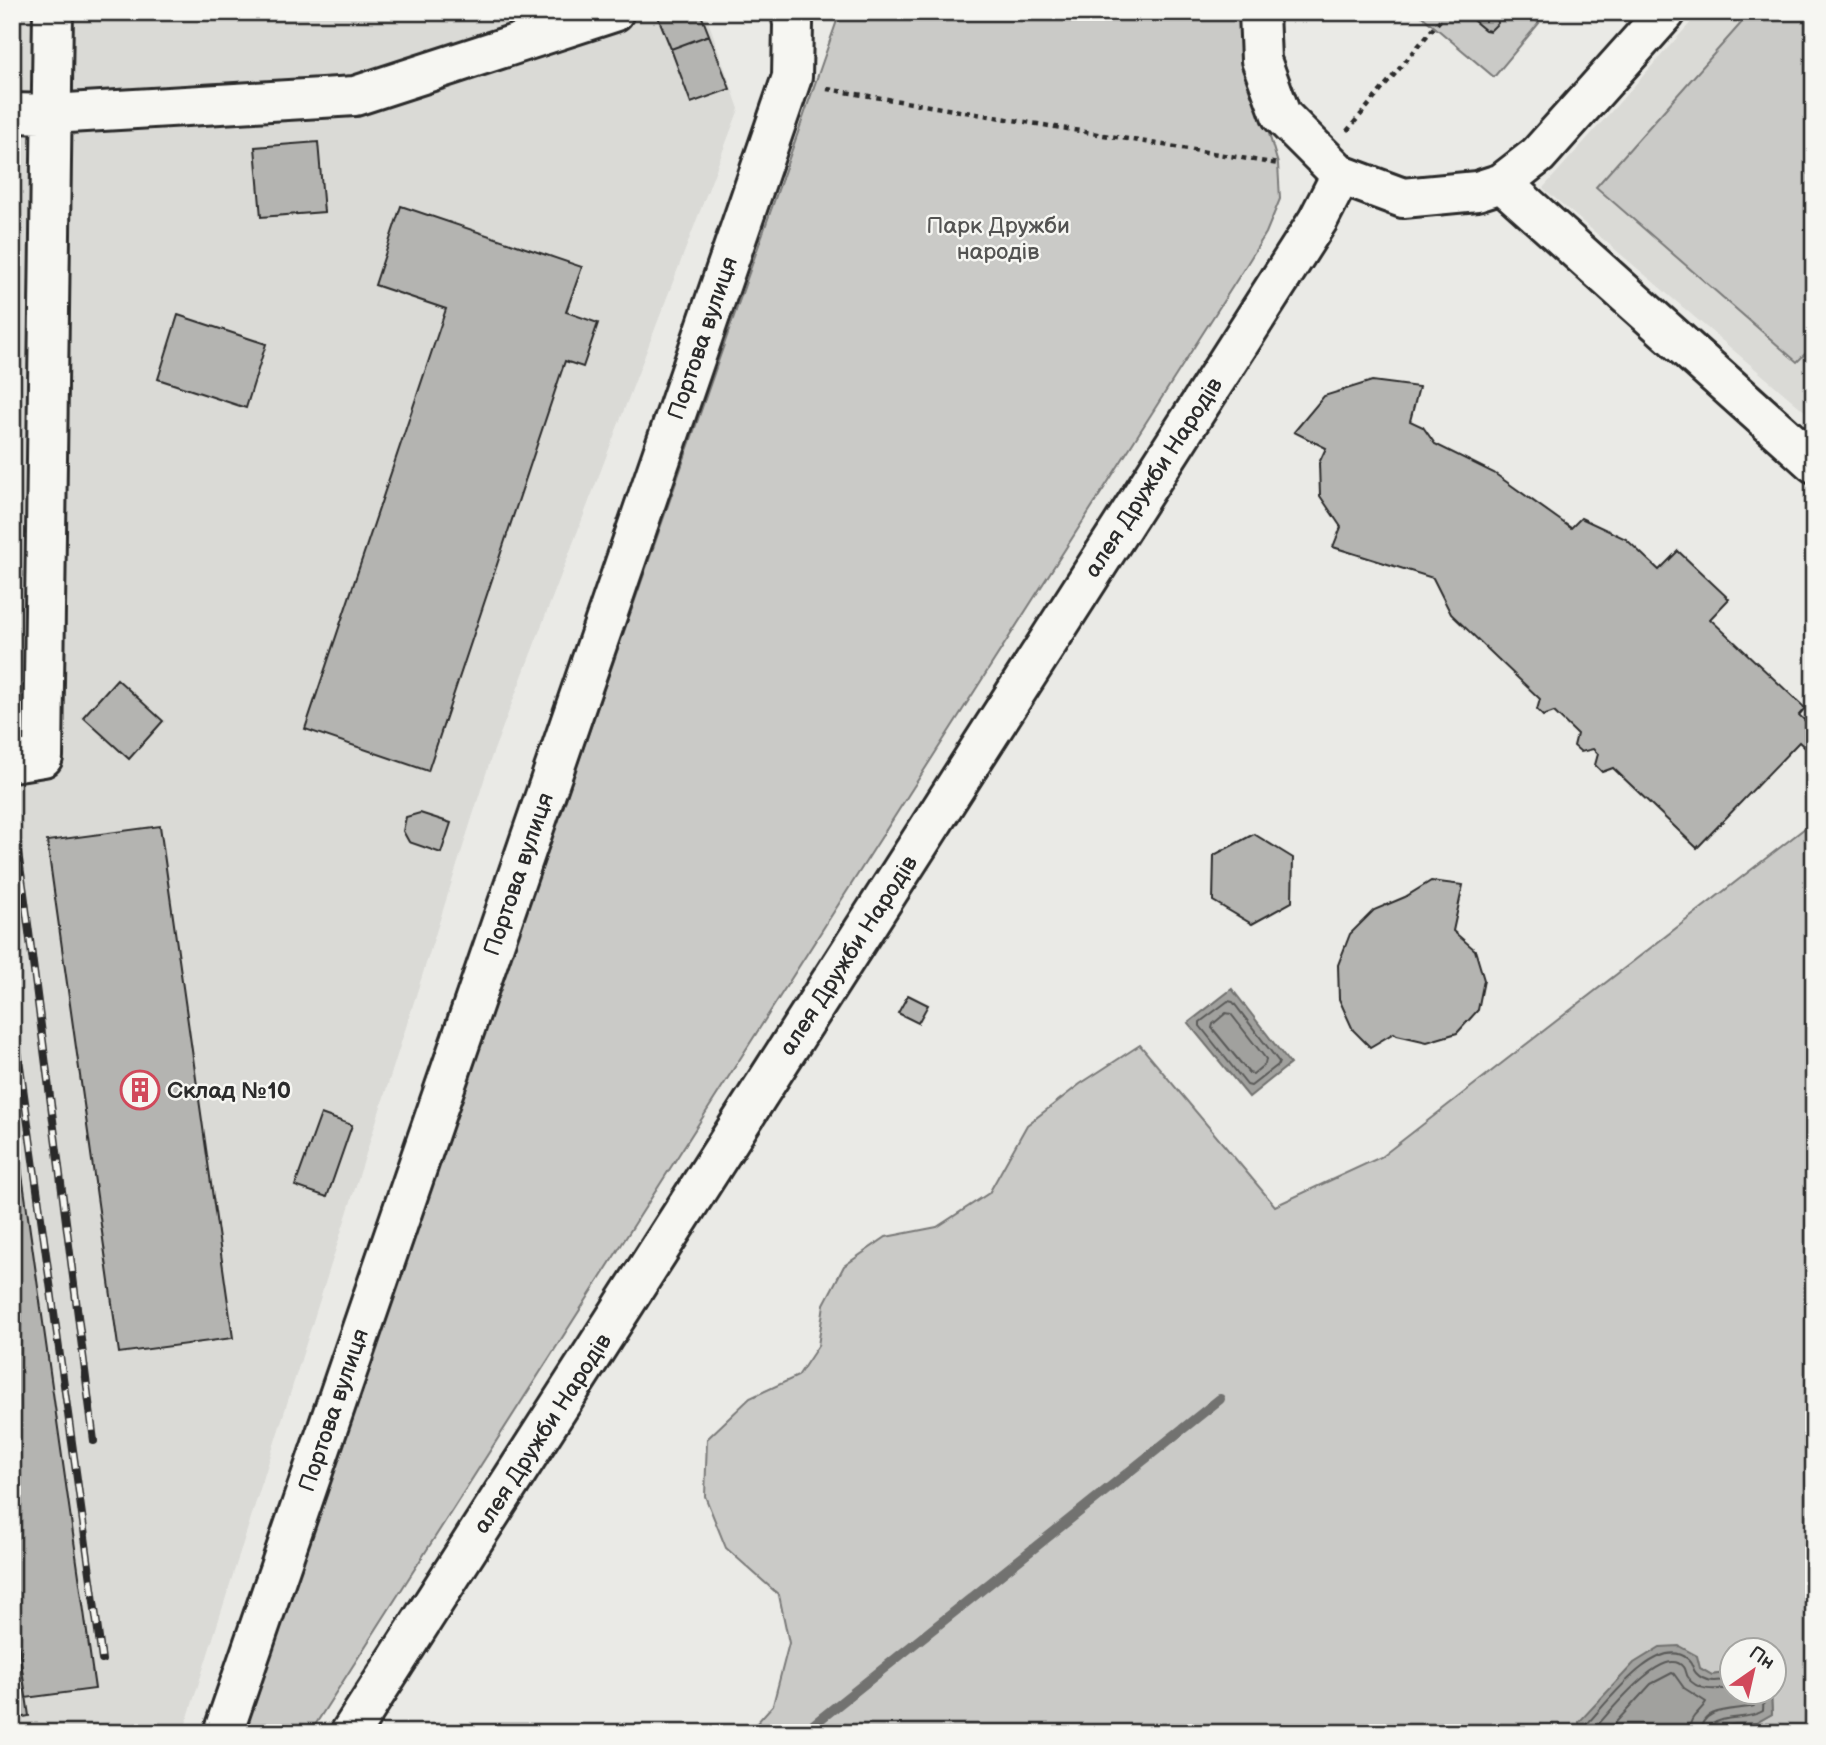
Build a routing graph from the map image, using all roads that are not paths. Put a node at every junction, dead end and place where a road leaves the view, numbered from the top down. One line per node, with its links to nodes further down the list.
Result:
1 (52, 12): 7 (street)
2 (614, 12): 7 (street)
3 (790, 12): 12 (street, Портова вулиця)
4 (1259, 12): 8 (street)
5 (1666, 12): 9 (street)
6 (12, 113): 7 (street)
7 (51, 114): 11 (street)
8 (1332, 166): 9 (street); 13 (street, алея Дружби Народів)
9 (1502, 183): 10 (street)
10 (1814, 463)
11 (12, 762)
12 (223, 1733)
13 (351, 1733)

